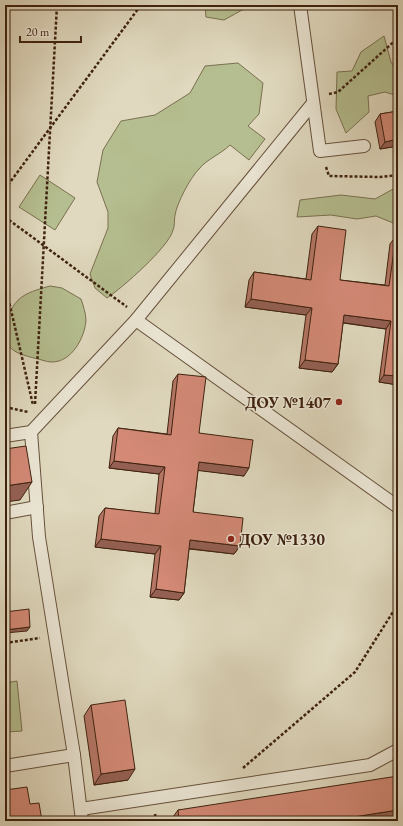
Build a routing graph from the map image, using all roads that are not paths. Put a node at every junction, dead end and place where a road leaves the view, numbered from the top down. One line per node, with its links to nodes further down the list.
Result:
1 (300, 5): 2 (lane)
2 (313, 100): 3 (lane); 4 (lane)
3 (364, 146)
4 (138, 318): 5 (lane); 8 (lane)
5 (31, 432): 6 (lane); 7 (lane)
6 (5, 436)
7 (37, 507): 9 (lane); 11 (lane)
8 (398, 507)
9 (5, 513)
10 (398, 750): 13 (lane)
11 (74, 755): 12 (lane); 13 (lane)
12 (5, 766)
13 (82, 815)

